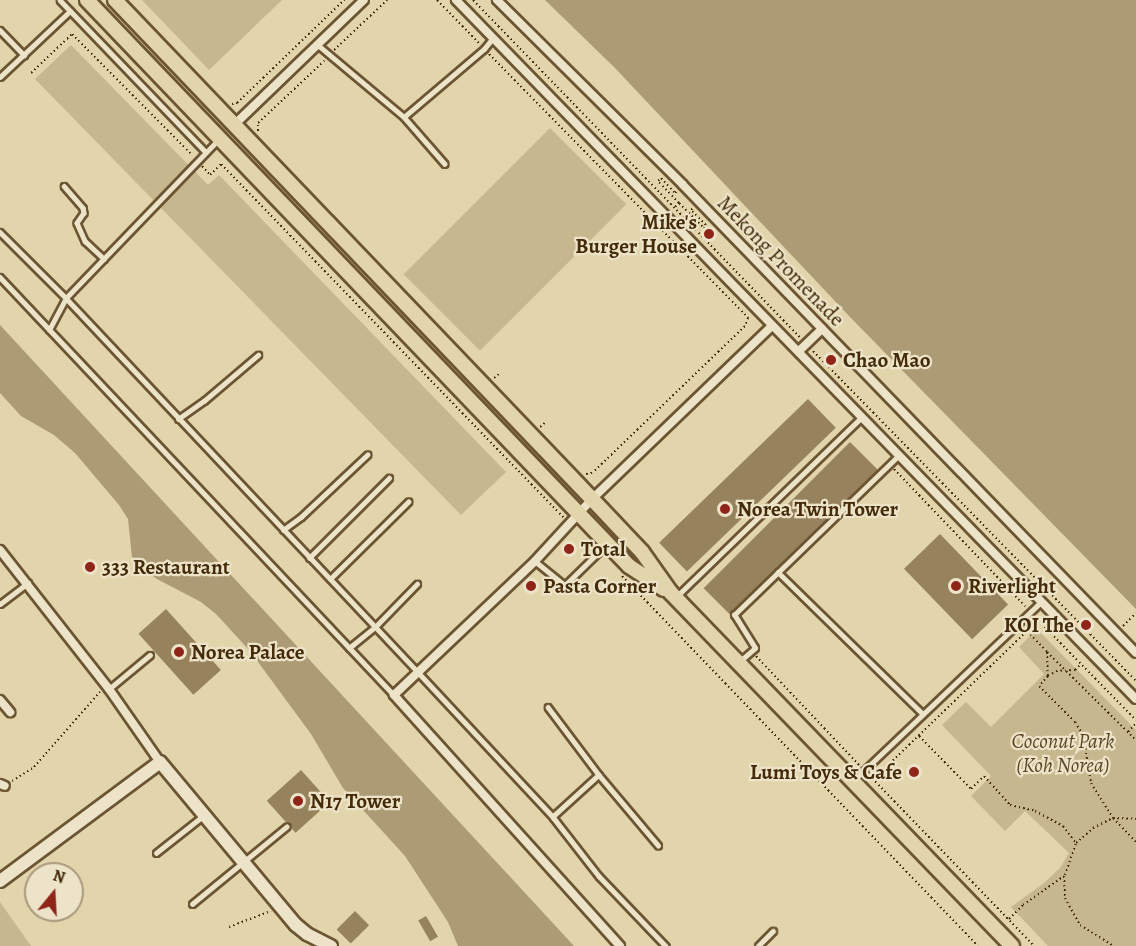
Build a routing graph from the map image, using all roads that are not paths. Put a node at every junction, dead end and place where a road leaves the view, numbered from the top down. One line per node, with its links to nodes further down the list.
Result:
1 (60, 0): 7 (lane)
2 (87, 0): 15 (main road)
3 (115, 0): 14 (main road)
4 (364, 0): 10 (street)
5 (456, 0): 9 (street)
6 (497, 0): 24 (street, Mekong Promenade)
7 (70, 11): 11 (lane); 16 (lane)
8 (0, 30): 11 (lane)
9 (493, 38): 13 (lane); 23 (street)
10 (318, 45): 13 (lane); 14 (street)
11 (24, 55): 12 (lane)
12 (0, 77)
13 (404, 117): 17 (lane)
14 (234, 125): 33 (main road)
15 (220, 139): 16 (lane); 35 (main road)
16 (207, 152): 20 (lane)
17 (444, 164)
18 (64, 186): 20 (lane)
19 (0, 232): 22 (lane)
20 (104, 259): 22 (lane)
21 (0, 278): 25 (lane)
22 (66, 298): 25 (lane); 29 (lane)
23 (772, 326): 26 (street); 33 (street)
24 (822, 329): 26 (street); 50 (street, Mekong Promenade)
25 (49, 330): 49 (lane)
26 (799, 351): 28 (street)
27 (258, 355): 29 (lane)
28 (862, 417): 30 (street); 45 (lane)
29 (178, 419): 36 (lane)
30 (899, 454): 41 (lane); 46 (street)
31 (367, 455): 36 (lane)
32 (389, 478): 39 (lane)
33 (592, 499): 35 (street); 45 (main road)
34 (408, 502): 42 (lane)
35 (579, 513): 37 (main road); 40 (street)
36 (283, 530): 39 (lane)
37 (608, 543): 40 (lane); 45 (main road)
38 (0, 550): 43 (street)
39 (309, 558): 42 (lane)
40 (535, 561): 53 (street)
41 (778, 572): 52 (lane); 60 (lane)
42 (330, 579): 48 (lane)
43 (28, 583): 47 (lane); 54 (street)
44 (417, 584): 48 (lane)
45 (673, 595): 52 (main road)
46 (1041, 602): 56 (street); 60 (lane)
47 (0, 604)
48 (375, 627): 49 (lane); 53 (lane)
49 (349, 648): 55 (lane)
50 (1136, 653)
51 (150, 655): 54 (lane)
52 (738, 663): 63 (main road)
53 (417, 671): 55 (street); 65 (lane)
54 (108, 687): 61 (street)
55 (394, 695): 74 (street)
56 (1136, 699)
57 (0, 700): 59 (street)
58 (548, 707): 62 (lane)
59 (10, 712)
60 (923, 714): 63 (lane)
61 (160, 762): 64 (street); 70 (street)
62 (599, 775): 65 (lane); 67 (lane)
63 (853, 782): 77 (main road)
64 (203, 816): 68 (lane); 69 (street)
65 (553, 817): 75 (lane)
66 (286, 827): 69 (lane)
67 (658, 845)
68 (156, 853)
69 (244, 863): 71 (lane); 73 (street)
70 (0, 882)
71 (192, 904)
72 (773, 931): 76 (lane)
73 (331, 946)
74 (620, 946)
75 (666, 946)
76 (758, 946)
77 (1012, 946)

